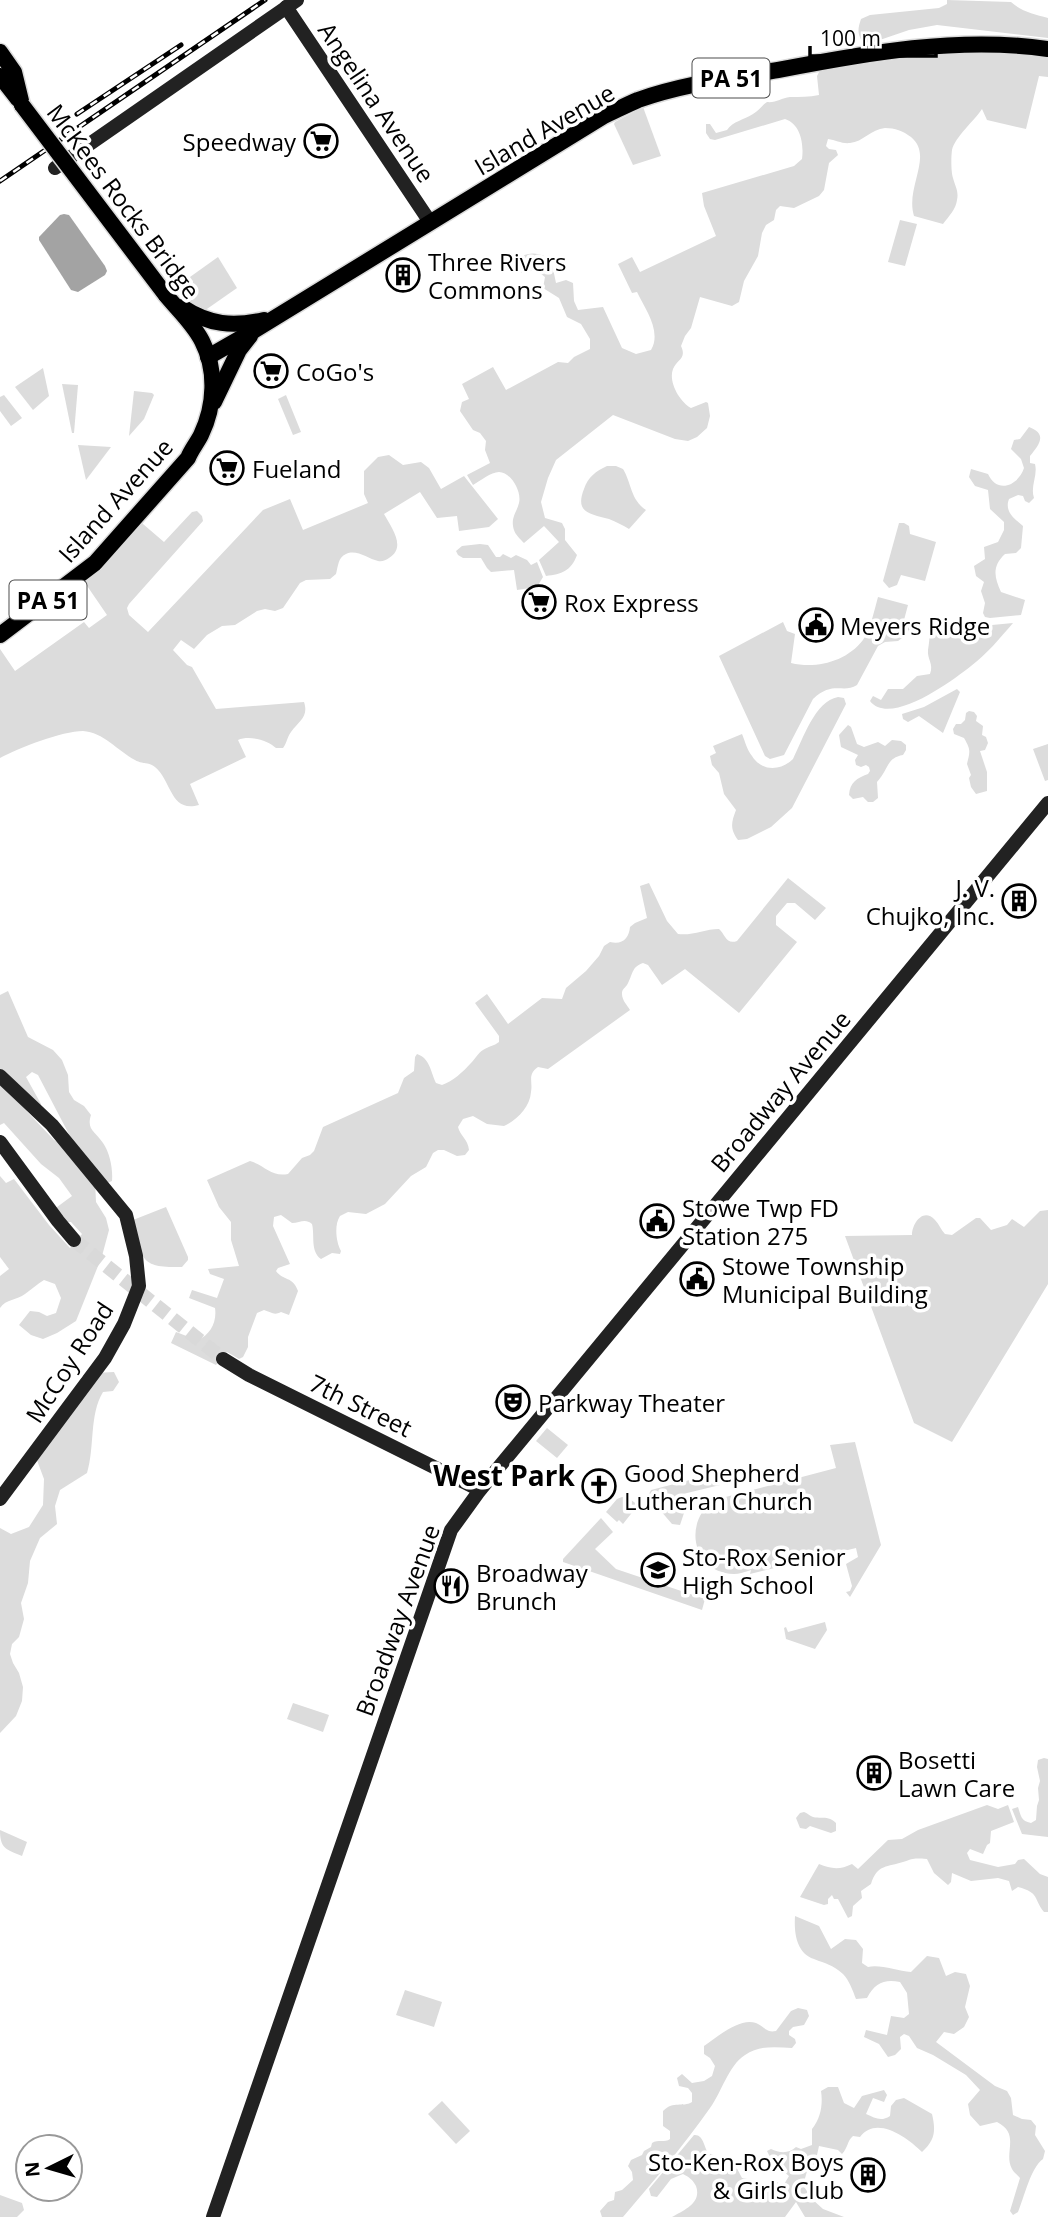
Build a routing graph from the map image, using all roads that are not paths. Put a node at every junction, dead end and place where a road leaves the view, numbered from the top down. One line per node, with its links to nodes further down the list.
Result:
1 (291, 4): 6 (street); 7 (street, Angelina Avenue)
2 (1048, 49): 7 (main road, Island Avenue / PA 51)
3 (0, 52): 5 (main road)
4 (0, 76): 5 (main road, McKees Rocks Bridge)
5 (13, 97): 8 (main road, McKees Rocks Bridge, bridge)
6 (55, 169)
7 (430, 222): 9 (main road, Island Avenue / PA 51)
8 (167, 296): 9 (main road); 11 (main road, McKees Rocks Bridge)
9 (276, 317): 10 (main road, Island Avenue / PA 51)
10 (255, 330): 11 (main road, Island Avenue / PA 51); 13 (main road)
11 (208, 356): 12 (main road, Island Avenue / PA 51)
12 (211, 379): 13 (main road, Island Avenue / PA 51); 14 (main road, Island Avenue / PA 51)
13 (209, 410): 14 (main road, Island Avenue / PA 51)
14 (194, 444): 15 (main road, Island Avenue / PA 51)
15 (0, 635)
16 (1048, 803): 21 (street, Broadway Avenue)
17 (0, 1076): 22 (street, McCoy Road)
18 (0, 1142): 19 (street)
19 (74, 1240)
20 (223, 1359): 21 (street, 7th Street)
21 (480, 1490): 23 (street, Broadway Avenue)
22 (0, 1499)
23 (214, 2217)

